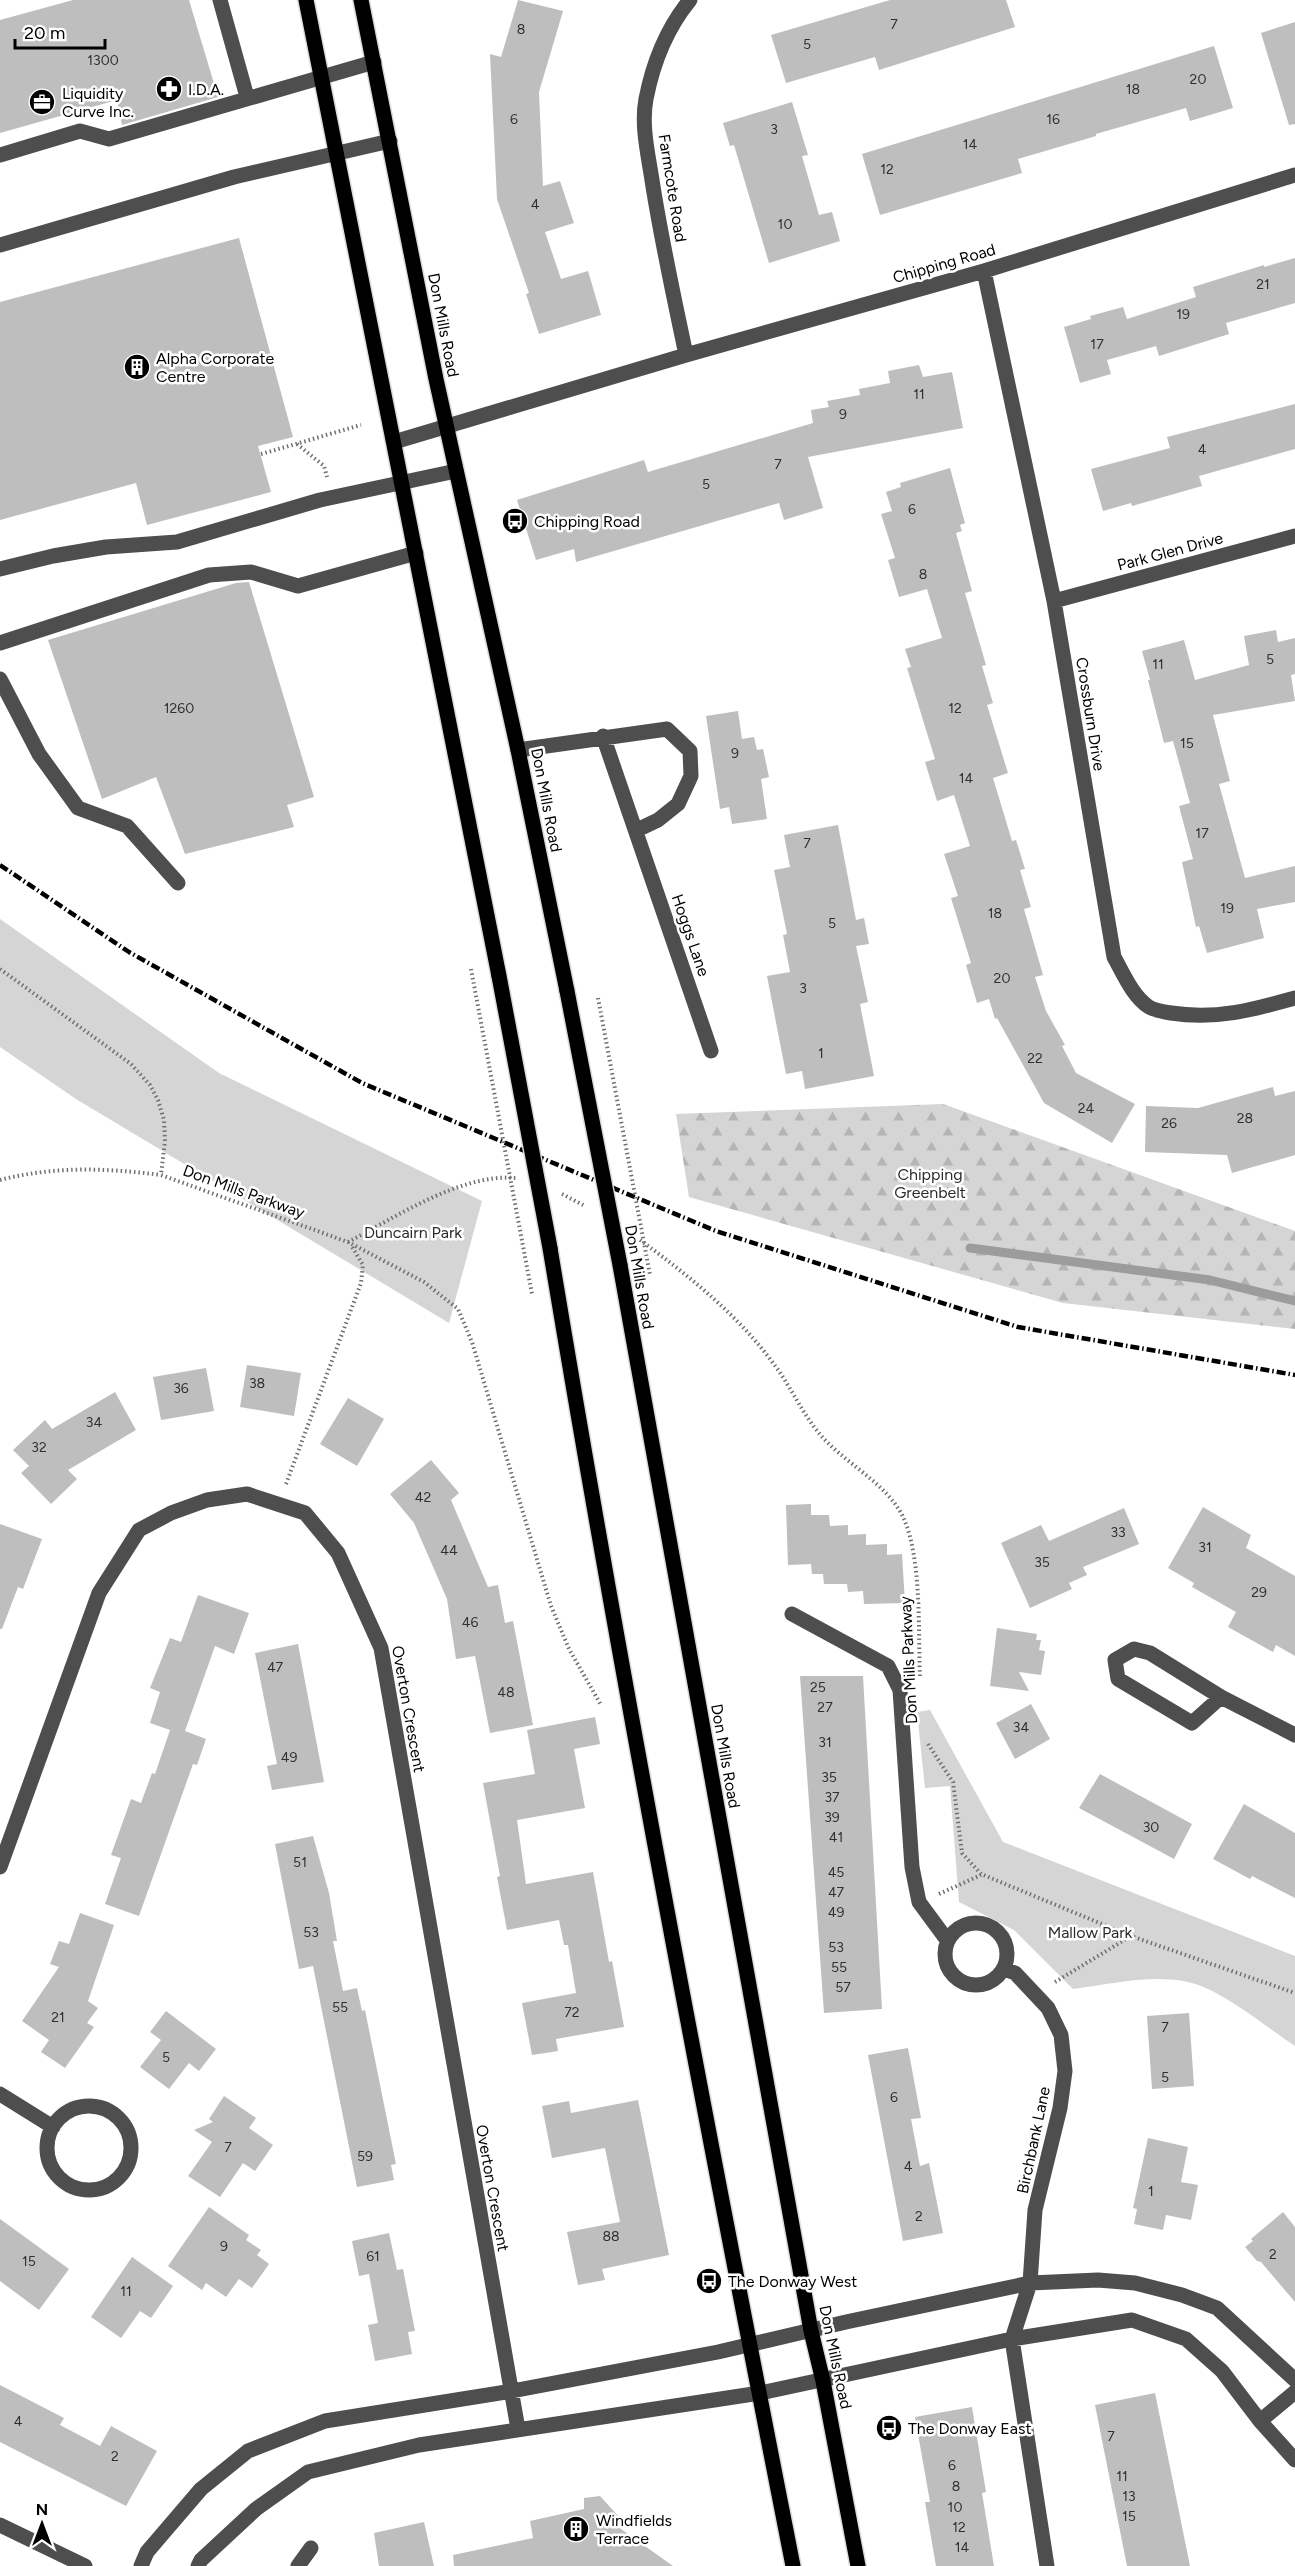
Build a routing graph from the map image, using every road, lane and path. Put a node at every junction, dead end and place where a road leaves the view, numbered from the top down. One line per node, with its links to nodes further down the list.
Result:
1 (220, 0): 7 (street)
2 (306, 0): 6 (main road)
3 (361, 0): 5 (main road, Don Mills Road)
4 (690, 0): 14 (street, Farmcote Road)
5 (374, 62): 6 (street); 8 (main road, Don Mills Road)
6 (321, 75): 7 (street); 9 (main road)
7 (247, 97): 10 (street)
8 (390, 141): 9 (street); 16 (main road, Don Mills Road)
9 (337, 153): 12 (street); 17 (main road)
10 (0, 155)
11 (1295, 175): 13 (street, Chipping Road)
12 (0, 245)
13 (984, 271): 14 (street, Chipping Road); 26 (street, Crossburn Drive)
14 (686, 355): 16 (street, Chipping Road)
15 (361, 425): 18 (path)
16 (446, 427): 17 (street, Chipping Road); 20 (main road, Don Mills Road)
17 (394, 442): 21 (main road)
18 (296, 444): 19 (path); 22 (path)
19 (261, 454)
20 (456, 471): 21 (street); 30 (main road, Don Mills Road)
21 (402, 481): 22 (street); 24 (main road)
22 (333, 497): 25 (street)
23 (1295, 536): 26 (street, Park Glen Drive)
24 (416, 553): 27 (street); 64 (main road, bridge)
25 (0, 569)
26 (1054, 601): 36 (street, Crossburn Drive)
27 (0, 643)
28 (0, 680): 32 (street)
29 (603, 736): 30 (street); 31 (street, Hoggs Lane); 31 (street)
30 (518, 750): 62 (main road, Don Mills Road, bridge)
31 (637, 830): 37 (street, Hoggs Lane)
32 (178, 883)
33 (0, 969): 38 (path, Don Mills Parkway)
34 (471, 969): 42 (path, bridge)
35 (598, 998): 41 (path, bridge)
36 (1295, 998)
37 (711, 1051)
38 (161, 1175): 39 (path); 40 (path, Don Mills Parkway)
39 (0, 1180)
40 (348, 1242): 44 (path); 48 (path, Don Mills Parkway)
41 (650, 1275)
42 (532, 1294)
43 (810, 1420): 46 (path, Don Mills Parkway)
44 (278, 1504): 51 (street, Overton Crescent); 67 (street, Overton Crescent)
45 (792, 1614): 53 (street)
46 (921, 1680)
47 (1221, 1697): 47 (street); 49 (street)
48 (601, 1705)
49 (1295, 1735)
50 (925, 1738): 52 (path, Don Mills Parkway)
51 (0, 1867)
52 (982, 1874): 53 (path); 54 (path, Don Mills Parkway)
53 (919, 1902): 55 (street)
54 (1131, 1936): 57 (path, Don Mills Parkway); 58 (path)
55 (947, 1940): 56 (street); 56 (street)
56 (1004, 1969): 58 (street, Birchbank Lane)
57 (1295, 1993)
58 (1036, 1994): 61 (street, Birchbank Lane)
59 (0, 2094): 60 (street)
60 (52, 2127): 60 (street)
61 (1030, 2283): 62 (street); 63 (street, Birchbank Lane); 65 (street)
62 (811, 2331): 64 (street); 66 (main road, Don Mills Road)
63 (1012, 2339): 66 (street); 70 (street); 81 (street)
64 (749, 2345): 67 (street); 69 (main road)
65 (1295, 2380)
66 (823, 2381): 69 (street); 80 (main road, Don Mills Road)
67 (512, 2391): 71 (street, Overton Crescent); 76 (street)
68 (1295, 2392): 70 (street)
69 (760, 2393): 71 (street); 79 (main road)
70 (1260, 2421): 72 (street)
71 (518, 2429): 77 (street)
72 (1295, 2460)
73 (0, 2525): 75 (street)
74 (311, 2548): 78 (street)
75 (84, 2566)
76 (141, 2566)
77 (198, 2566)
78 (298, 2566)
79 (793, 2566)
80 (858, 2566)
81 (1047, 2566)

